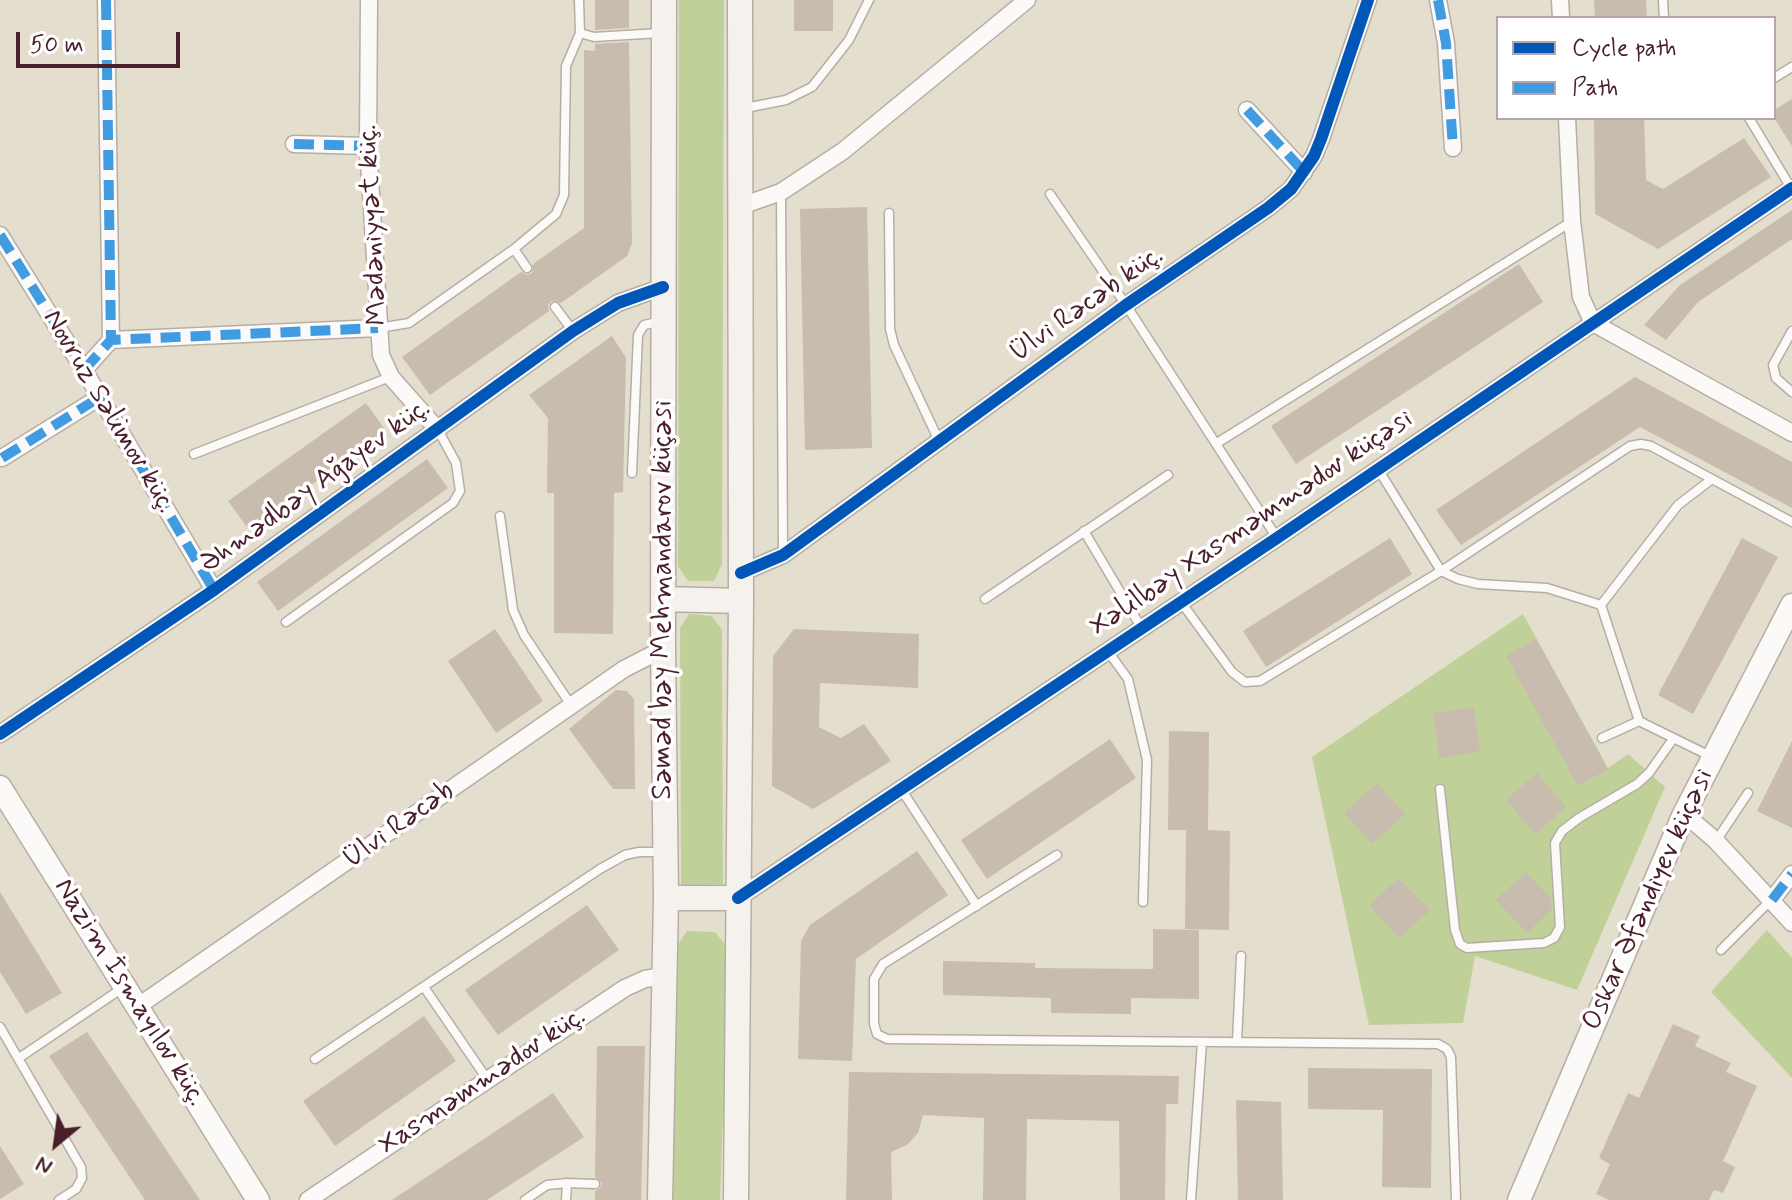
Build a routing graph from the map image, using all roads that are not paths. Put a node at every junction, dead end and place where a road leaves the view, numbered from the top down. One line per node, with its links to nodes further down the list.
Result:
1 (106, 0): 37 (street)
2 (369, 0): 17 (street, Mədəniyyət küç.)
3 (579, 0): 10 (lane)
4 (664, 0): 11 (main road, Səməd bəy Mehmandarov küçəsi)
5 (740, 0): 12 (main road)
6 (869, 0): 12 (lane)
7 (1368, 0): 19 (street, Ülvi Rəcəb küç.)
8 (1438, 0): 18 (street)
9 (1021, 3): 21 (street)
10 (580, 33): 11 (lane); 27 (lane)
11 (665, 33): 29 (main road, Səməd bəy Mehmandarov küçəsi)
12 (740, 109): 23 (main road)
13 (1247, 110): 19 (street)
14 (1567, 120): 25 (street)
15 (1750, 120): 20 (lane)
16 (294, 144): 17 (street)
17 (368, 146): 34 (street, Mədəniyyət küç.)
18 (1453, 148)
19 (1304, 172): 30 (street, Ülvi Rəcəb küç.)
20 (1792, 188): 33 (street, Xəlilbəy Xasməmmədov küçəsi)
21 (781, 192): 23 (street); 56 (lane)
22 (1050, 194): 30 (lane)
23 (741, 206): 58 (main road)
24 (889, 213): 44 (lane)
25 (1572, 221): 33 (street); 45 (lane)
26 (0, 235): 38 (street, Novruz Səlimov küç.)
27 (514, 249): 28 (lane); 34 (lane)
28 (527, 268)
29 (663, 287): 32 (main road, Səməd bəy Mehmandarov küçəsi); 35 (street, Əhmədbəy Ağayev küç.)
30 (1126, 305): 44 (street, Ülvi Rəcəb küç.); 45 (lane)
31 (555, 307): 35 (lane)
32 (663, 321): 49 (lane); 60 (main road, Səməd bəy Mehmandarov küçəsi)
33 (1593, 323): 43 (street); 48 (street, Xəlilbəy Xasməmmədov küçəsi)
34 (378, 328): 37 (street); 39 (street, Mədəniyyət küç.)
35 (573, 331): 42 (street, Əhmədbəy Ağayev küç.)
36 (1792, 331): 40 (lane)
37 (111, 340): 38 (street)
38 (84, 370): 41 (street, Novruz Səlimov küç.)
39 (391, 377): 42 (street, Mədəniyyət küç.); 46 (lane)
40 (1792, 392)
41 (100, 397): 47 (street); 59 (street, Novruz Səlimov küç.)
42 (438, 430): 59 (street, Əhmədbəy Ağayev küç.); 66 (lane)
43 (1792, 433)
44 (939, 441): 56 (street, Ülvi Rəcəb küç.)
45 (1217, 443): 55 (lane)
46 (194, 454)
47 (2, 458)
48 (1378, 469): 55 (street, Xəlilbəy Xasməmmədov küçəsi); 57 (lane)
49 (632, 473)
50 (1168, 475): 54 (lane)
51 (1712, 479): 53 (lane); 57 (lane); 64 (lane)
52 (500, 516): 70 (lane)
53 (1792, 522)
54 (1084, 531): 61 (lane); 67 (lane)
55 (1277, 538): 63 (street, Xəlilbəy Xasməmmədov küçəsi)
56 (783, 555): 58 (street, Ülvi Rəcəb küç.)
57 (1441, 571): 63 (lane); 64 (lane)
58 (741, 573): 62 (main road)
59 (214, 590): 72 (street, Əhmədbəy Ağayev küç.)
60 (663, 599): 62 (main road); 68 (main road, Səməd bəy Mehmandarov küçəsi)
61 (985, 599)
62 (741, 601): 86 (main road)
63 (1181, 602): 67 (street, Xəlilbəy Xasməmmədov küçəsi)
64 (1601, 605): 71 (lane)
65 (1792, 605): 75 (street, Oskar Əfəndiyev küçəsi)
66 (286, 622)
67 (1141, 627): 69 (street, Xəlilbəy Xasməmmədov küçəsi)
68 (663, 649): 70 (street, Ülvi Rəcəb); 82 (main road, Səməd bəy Mehmandarov küçəsi)
69 (1107, 650): 77 (street, Xəlilbəy Xasməmmədov küçəsi); 88 (lane)
70 (572, 706): 96 (street, Ülvi Rəcəb)
71 (1639, 721): 73 (lane); 74 (lane)
72 (0, 734)
73 (1602, 738)
74 (1673, 739): 75 (lane); 78 (lane)
75 (1713, 757): 80 (street, Oskar Əfəndiyev küçəsi)
76 (0, 787): 94 (street, Nazim İsmayılov küç.)
77 (901, 789): 86 (street, Xəlilbəy Xasməmmədov küçəsi); 89 (lane)
78 (1440, 789)
79 (1748, 793): 81 (lane)
80 (1683, 816): 81 (street); 114 (street, Oskar Əfəndiyev küçəsi)
81 (1716, 841): 87 (street)
82 (665, 852): 85 (main road, Səməd bəy Mehmandarov küçəsi); 95 (lane)
83 (1057, 855): 89 (lane)
84 (1792, 874): 87 (street)
85 (666, 898): 86 (main road); 93 (main road, Səməd bəy Mehmandarov küçəsi)
86 (738, 898): 111 (main road)
87 (1772, 900): 90 (street); 91 (lane)
88 (1143, 902)
89 (977, 906): 98 (lane)
90 (1792, 923)
91 (1721, 950)
92 (1241, 956): 99 (lane)
93 (664, 976): 102 (street, Xasməmmədov küç.); 105 (main road, Səməd bəy Mehmandarov küçəsi)
94 (125, 987): 96 (street, Nazim İsmayılov küç.); 100 (lane)
95 (424, 987): 101 (lane); 102 (lane)
96 (137, 1007): 107 (street, Nazim İsmayılov küç.)
97 (0, 1027): 100 (lane)
98 (1202, 1042): 99 (lane); 112 (lane)
99 (1237, 1042): 113 (lane)
100 (19, 1058): 106 (lane)
101 (315, 1059)
102 (487, 1079): 108 (street, Xasməmmədov küç.)
103 (567, 1183): 104 (lane); 109 (lane); 110 (lane)
104 (595, 1184)
105 (657, 1189)
106 (59, 1200)
107 (258, 1200)
108 (308, 1200)
109 (525, 1200)
110 (566, 1200)
111 (736, 1200)
112 (1191, 1200)
113 (1456, 1200)
114 (1519, 1200)

